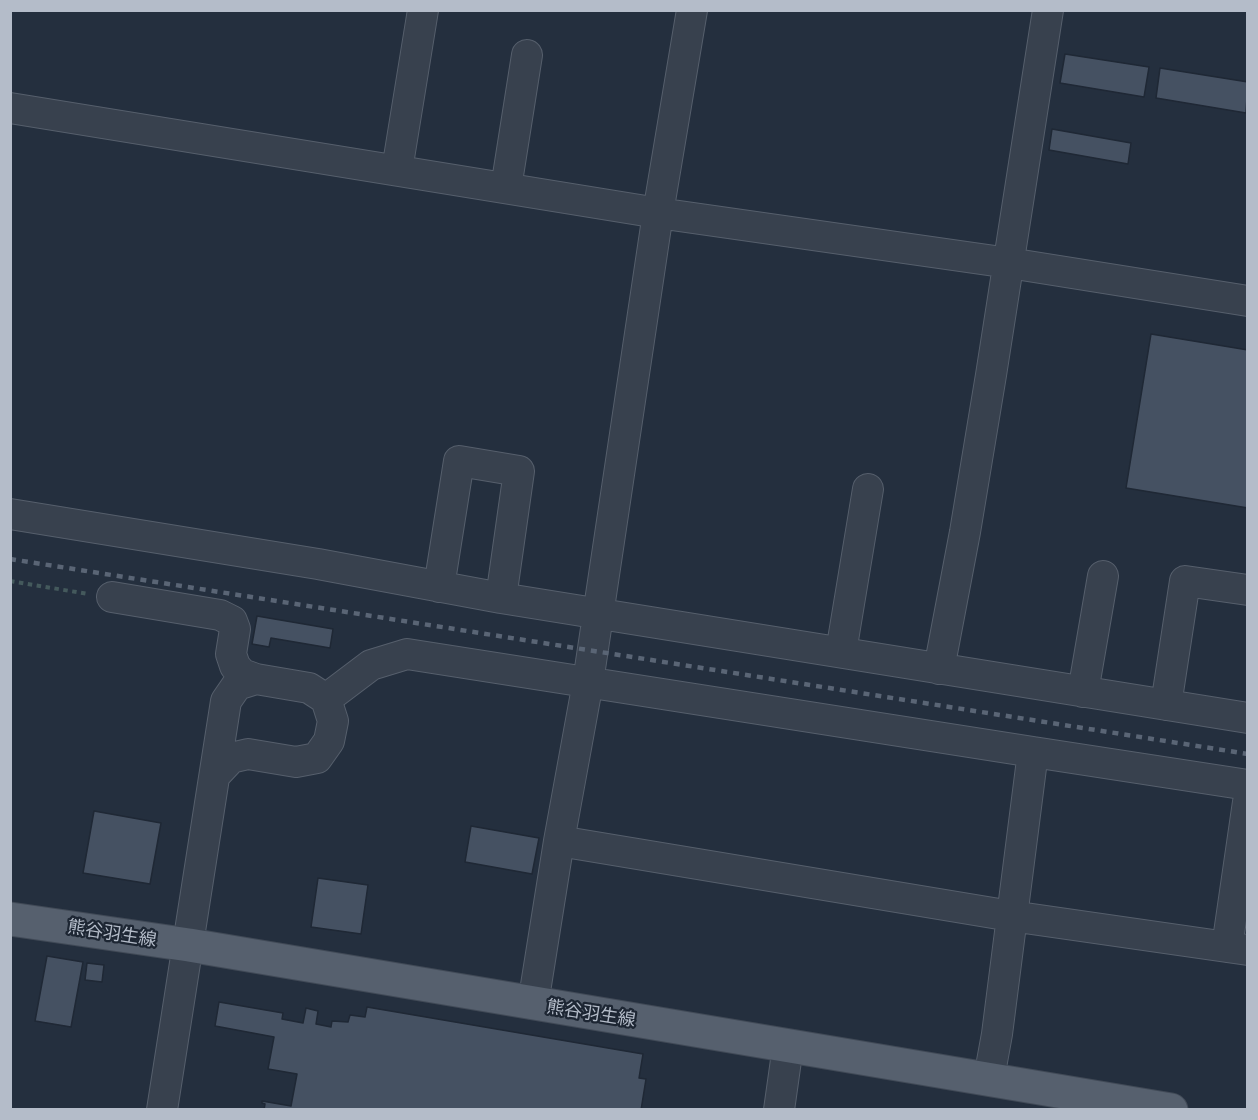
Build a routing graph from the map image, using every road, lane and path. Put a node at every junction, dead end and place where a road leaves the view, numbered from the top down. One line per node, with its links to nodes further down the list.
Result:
1 (423, 10): 6 (street)
2 (692, 10): 8 (street)
3 (1048, 10): 9 (street)
4 (527, 55): 7 (street)
5 (10, 108): 6 (street)
6 (397, 170): 7 (street)
7 (506, 188): 8 (street)
8 (658, 213): 9 (street); 19 (street)
9 (1009, 262): 10 (street); 21 (street)
10 (1248, 301)
11 (868, 489): 20 (street)
12 (10, 514): 15 (street)
13 (1103, 576): 24 (street)
14 (10, 582): 17 (path)
15 (439, 586): 18 (street); 18 (street)
16 (1248, 590): 26 (street)
17 (112, 597): 22 (street)
18 (501, 598): 19 (street)
19 (598, 614): 20 (street); 23 (street)
20 (841, 652): 21 (street)
21 (939, 669): 24 (street)
22 (256, 679): 25 (street); 29 (street)
23 (588, 682): 25 (street); 28 (street); 32 (street)
24 (1083, 692): 26 (street)
25 (326, 699): 29 (street)
26 (1166, 705): 27 (street)
27 (1248, 718)
28 (1033, 752): 30 (street); 33 (street)
29 (216, 774): 35 (street)
30 (1248, 785)
31 (1248, 802): 36 (street)
32 (559, 841): 33 (street); 37 (street)
33 (1011, 916): 36 (street); 39 (street)
34 (10, 919): 35 (main road, 熊谷羽生線)
35 (189, 945): 37 (main road, 熊谷羽生線); 40 (street)
36 (1237, 948)
37 (533, 1004): 38 (main road, 熊谷羽生線)
38 (788, 1046): 39 (main road, 熊谷羽生線); 41 (street)
39 (989, 1078): 42 (main road, 熊谷羽生線)
40 (162, 1110)
41 (779, 1110)
42 (1171, 1110)

